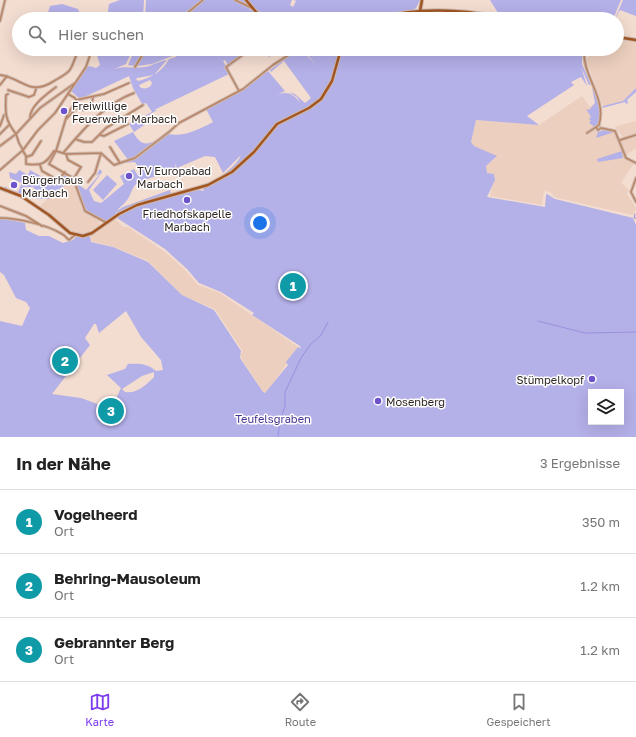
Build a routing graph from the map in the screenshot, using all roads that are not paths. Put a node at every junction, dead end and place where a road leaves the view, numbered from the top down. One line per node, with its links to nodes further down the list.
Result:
1 (5, 0): 14 (street)
2 (203, 0): 10 (street)
3 (235, 0): 7 (street)
4 (246, 0): 7 (main road)
5 (422, 0): 6 (main road)
6 (420, 6): 8 (main road); 9 (main road)
7 (252, 8): 11 (main road)
8 (420, 11): 9 (main road); 12 (main road)
9 (427, 11): 13 (main road)
10 (188, 12)
11 (258, 12)
12 (415, 12)
13 (472, 12)
14 (0, 21)
15 (624, 38): 16 (main road)
16 (636, 40)
17 (76, 56): 31 (street)
18 (89, 56): 28 (street)
19 (142, 56): 24 (street)
20 (241, 56): 33 (street)
21 (287, 56): 33 (street)
22 (339, 56): 79 (main road)
23 (585, 56): 47 (street)
24 (135, 67)
25 (0, 75): 26 (street)
26 (7, 76): 29 (street); 31 (street)
27 (129, 83): 37 (street)
28 (75, 84): 36 (street); 43 (street)
29 (0, 85)
30 (56, 87): 43 (street)
31 (36, 89): 32 (street)
32 (8, 90)
33 (239, 92): 67 (street)
34 (134, 93): 56 (street)
35 (8, 94): 46 (street)
36 (68, 94): 38 (street); 61 (street)
37 (92, 98): 38 (street); 41 (street)
38 (76, 100): 44 (street)
39 (143, 105): 54 (street)
40 (78, 106): 44 (street)
41 (83, 110)
42 (4, 115): 48 (street)
43 (31, 117): 53 (street)
44 (66, 119): 62 (street)
45 (128, 124): 54 (street)
46 (9, 125): 52 (street); 53 (street)
47 (599, 125): 49 (street); 50 (street)
48 (0, 126)
49 (596, 128): 50 (street); 51 (street)
50 (601, 128): 57 (street)
51 (586, 133)
52 (0, 134)
53 (16, 134): 59 (street); 61 (street)
54 (100, 135): 56 (street)
55 (636, 135): 57 (street)
56 (75, 139): 63 (street)
57 (620, 140): 68 (street)
58 (41, 141): 66 (street)
59 (0, 146)
60 (110, 147): 67 (street)
61 (23, 150): 66 (street); 70 (street)
62 (56, 151): 63 (street); 69 (street); 71 (street)
63 (63, 153): 65 (street)
64 (101, 153): 65 (street); 67 (street); 74 (street)
65 (66, 154): 72 (street)
66 (26, 156): 69 (street)
67 (121, 163)
68 (636, 163)
69 (40, 165): 71 (street)
70 (0, 170)
71 (64, 172): 72 (street)
72 (73, 178): 79 (street)
73 (636, 178): 76 (street)
74 (88, 182)
75 (0, 188): 81 (main road)
76 (636, 202)
77 (0, 206): 80 (street)
78 (0, 218): 80 (street)
79 (107, 223): 81 (main road)
80 (42, 226): 81 (street)
81 (75, 235)

